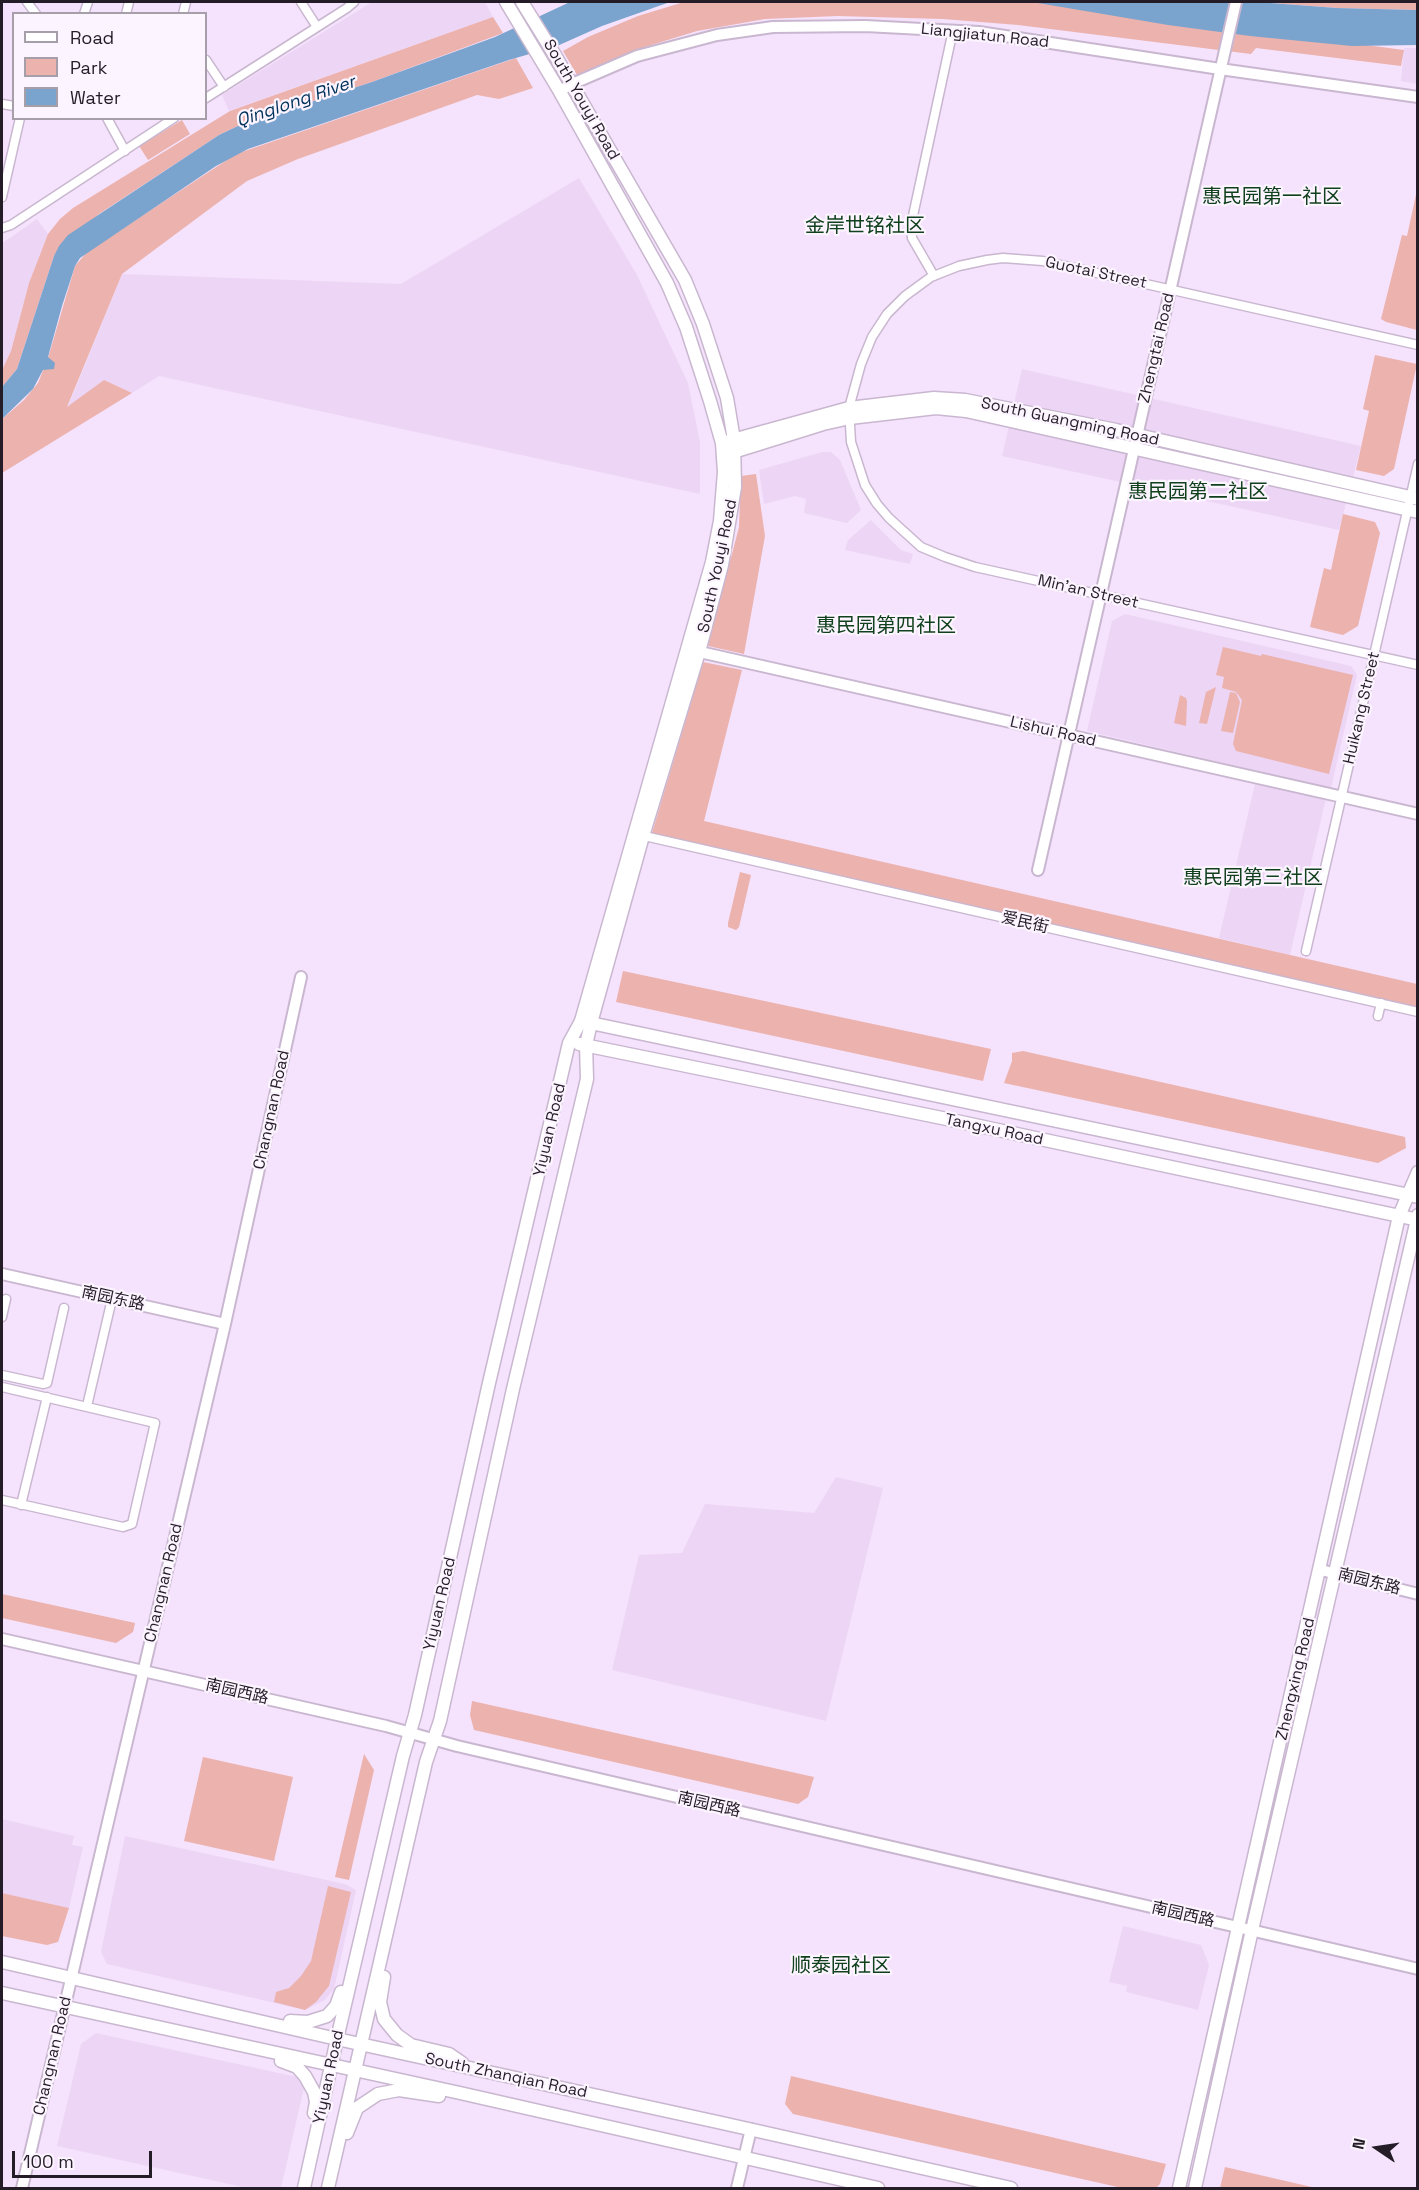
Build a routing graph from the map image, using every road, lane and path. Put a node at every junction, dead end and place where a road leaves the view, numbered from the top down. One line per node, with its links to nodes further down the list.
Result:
1 (301, 2): 6 (street)
2 (354, 2): 6 (street)
3 (506, 2): 12 (main road, South Youyi Road)
4 (522, 2): 10 (main road, South Youyi Road)
5 (1236, 2): 9 (street, Zhengtai Road)
6 (317, 27): 11 (street)
7 (953, 30): 9 (street, Liangjiatun Road); 10 (street, Liangjiatun Road); 21 (street)
8 (207, 62): 11 (street)
9 (1220, 69): 13 (street, Liangjiatun Road); 22 (street, Zhengtai Road)
10 (572, 84): 12 (street, Liangjiatun Road); 26 (main road, South Youyi Road)
11 (224, 87): 14 (street)
12 (560, 92): 26 (main road, South Youyi Road)
13 (1418, 97)
14 (207, 98)
15 (20, 120): 19 (street)
16 (108, 120): 18 (street)
17 (171, 120): 18 (street)
18 (125, 151): 20 (street)
19 (2, 197)
20 (2, 228)
21 (934, 276): 22 (street, Guotai Street); 24 (street, Guotai Street)
22 (1170, 288): 23 (street, Guotai Street); 25 (street, Zhengtai Road)
23 (1418, 345)
24 (849, 413): 25 (main road, South Guangming Road); 26 (main road, South Guangming Road); 27 (main road, South Guangming Road); 30 (street, Min'an Street)
25 (1138, 435): 27 (street, Zhengtai Road); 29 (main road, South Guangming Road)
26 (728, 447): 31 (main road, South Youyi Road)
27 (1135, 448): 29 (main road, South Guangming Road); 30 (street, Zhengtai Road)
28 (1418, 464): 29 (street, Huikang Street)
29 (1413, 504): 32 (street, Huikang Street)
30 (1101, 594): 32 (street, Min'an Street); 34 (street, Zhengtai Road)
31 (694, 650): 34 (street, Lishui Road); 37 (main road, South Youyi Road)
32 (1374, 655): 33 (street, Min'an Street); 35 (street, Huikang Street)
33 (1418, 665)
34 (1069, 735): 35 (street, Lishui Road); 38 (street, Zhengtai Road)
35 (1341, 797): 36 (street, Lishui Road); 39 (street, Huikang Street)
36 (1418, 814)
37 (638, 835): 41 (street, 爱民街); 44 (main road, South Youyi Road)
38 (1038, 870)
39 (1306, 951)
40 (301, 977): 56 (street, Changnan Road)
41 (1381, 1003): 42 (street, 爱民街); 43 (street)
42 (1418, 1011)
43 (1378, 1016)
44 (586, 1022): 45 (main road, Yiyuan Road); 46 (main road, Yiyuan Road); 48 (main road, Tangxu Road)
45 (569, 1043): 46 (main road, Tangxu Road); 68 (main road, Yiyuan Road)
46 (586, 1045): 49 (main road, Tangxu Road); 69 (main road, Yiyuan Road)
47 (1418, 1172): 48 (main road, Zhengxing Road)
48 (1413, 1195): 49 (main road, Zhengxing Road)
49 (1399, 1216): 50 (main road, Tangxu Road); 63 (main road, Zhengxing Road)
50 (1417, 1218): 64 (main road, Zhengxing Road)
51 (2, 1274): 53 (street, 南园东路)
52 (6, 1299): 55 (street)
53 (112, 1299): 56 (street, 南园东路); 60 (street)
54 (64, 1308): 57 (street)
55 (2, 1317)
56 (225, 1324): 67 (street, Changnan Road)
57 (2, 1375)
58 (2, 1387): 59 (street)
59 (47, 1397): 60 (street); 62 (street)
60 (87, 1406): 62 (street)
61 (2, 1500): 62 (street)
62 (21, 1505)
63 (1321, 1570): 64 (street, 南园东路); 70 (main road, Zhengxing Road)
64 (1335, 1574): 65 (street, 南园东路); 71 (main road, Zhengxing Road)
65 (1418, 1594)
66 (2, 1639): 67 (street, 南园西路)
67 (144, 1670): 68 (street, 南园西路); 76 (street, Changnan Road)
68 (410, 1733): 69 (street, 南园西路); 72 (main road, Yiyuan Road)
69 (434, 1739): 70 (street, 南园西路); 73 (main road, Yiyuan Road)
70 (1238, 1928): 71 (street, 南园西路); 97 (main road, Zhengxing Road)
71 (1252, 1930): 75 (street, 南园西路); 98 (main road, Zhengxing Road)
72 (361, 1938): 79 (main road); 80 (main road, Yiyuan Road)
73 (384, 1944): 81 (main road, Yiyuan Road); 84 (main road)
74 (2, 1962): 76 (main road, South Zhanqian Road)
75 (1418, 1969)
76 (71, 1977): 78 (street, Changnan Road); 79 (main road, South Zhanqian Road)
77 (2, 1993): 78 (main road, South Zhanqian Road)
78 (64, 2007): 82 (main road, South Zhanqian Road); 91 (street, Changnan Road)
79 (247, 2018): 80 (main road, South Zhanqian Road)
80 (337, 2039): 81 (main road, South Zhanqian Road); 83 (main road, Yiyuan Road)
81 (361, 2044): 84 (main road, South Zhanqian Road); 85 (main road, Yiyuan Road)
82 (241, 2045): 83 (main road, South Zhanqian Road); 88 (main road)
83 (331, 2065): 85 (main road, South Zhanqian Road); 88 (main road, Yiyuan Road)
84 (468, 2067): 87 (main road, South Zhanqian Road)
85 (355, 2070): 86 (main road, South Zhanqian Road); 90 (main road, Yiyuan Road)
86 (460, 2093): 89 (main road, South Zhanqian Road); 90 (main road)
87 (751, 2129): 89 (street); 96 (main road, South Zhanqian Road)
88 (312, 2153): 92 (main road, Yiyuan Road)
89 (744, 2157): 94 (street); 95 (main road, South Zhanqian Road)
90 (335, 2159): 93 (main road, Yiyuan Road)
91 (22, 2188)
92 (304, 2188)
93 (328, 2188)
94 (737, 2188)
95 (878, 2188)
96 (1011, 2188)
97 (1179, 2188)
98 (1195, 2188)

